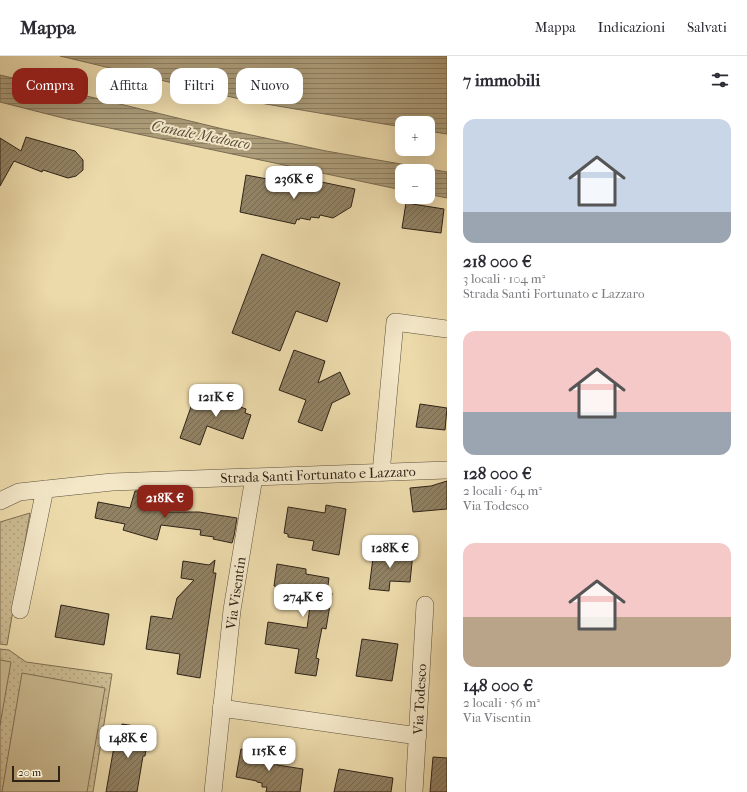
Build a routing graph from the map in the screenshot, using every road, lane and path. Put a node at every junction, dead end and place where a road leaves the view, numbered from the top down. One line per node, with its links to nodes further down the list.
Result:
1 (447, 329): 3 (street)
2 (447, 470): 3 (street, Strada Santi Fortunato e Lazzaro)
3 (381, 473): 4 (street, Strada Santi Fortunato e Lazzaro)
4 (254, 477): 5 (street, Strada Santi Fortunato e Lazzaro); 9 (street, Via Visentin)
5 (45, 489): 6 (street, Strada Santi Fortunato e Lazzaro); 8 (street)
6 (0, 501)
7 (425, 605): 10 (street, Via Todesco)
8 (20, 610)
9 (221, 708): 10 (street); 11 (street, Via Visentin)
10 (418, 736): 12 (street, Via Todesco)
11 (213, 792)
12 (414, 792)

